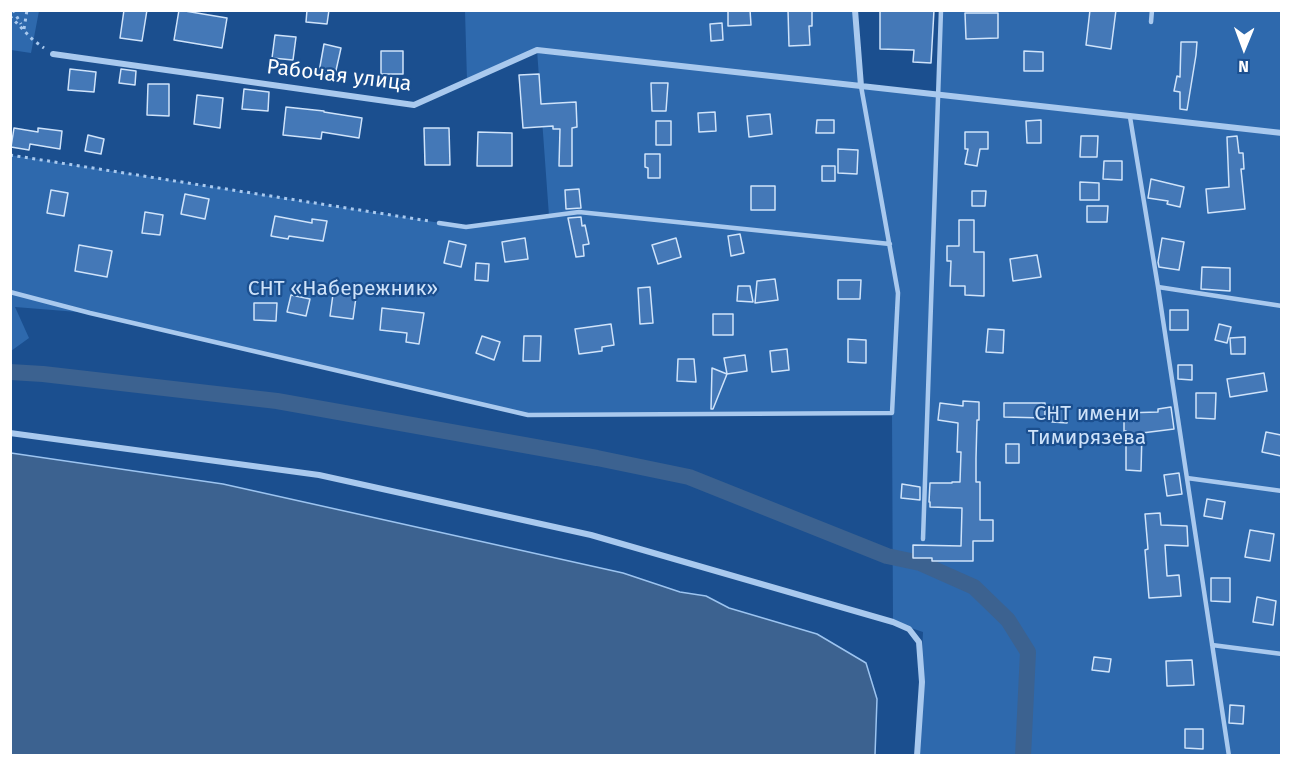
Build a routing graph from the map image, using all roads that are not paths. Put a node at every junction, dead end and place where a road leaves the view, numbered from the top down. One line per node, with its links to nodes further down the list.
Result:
1 (855, 10): 6 (street)
2 (941, 10): 7 (lane)
3 (1152, 10): 4 (lane)
4 (1151, 22)
5 (53, 54): 6 (street, Рабочая улица)
6 (861, 86): 7 (street, Рабочая улица); 11 (lane)
7 (938, 95): 8 (street, Рабочая улица); 18 (lane)
8 (1130, 117): 9 (street, Рабочая улица); 12 (lane)
9 (1281, 133)
10 (439, 223): 11 (lane)
11 (890, 244): 13 (lane)
12 (1158, 288): 14 (lane); 16 (lane)
13 (10, 292)
14 (1281, 306)
15 (10, 433): 21 (street)
16 (1187, 478): 17 (lane); 19 (lane)
17 (1281, 491)
18 (923, 539)
19 (1212, 645): 20 (lane); 22 (lane)
20 (1281, 654)
21 (917, 756)
22 (1229, 756)

